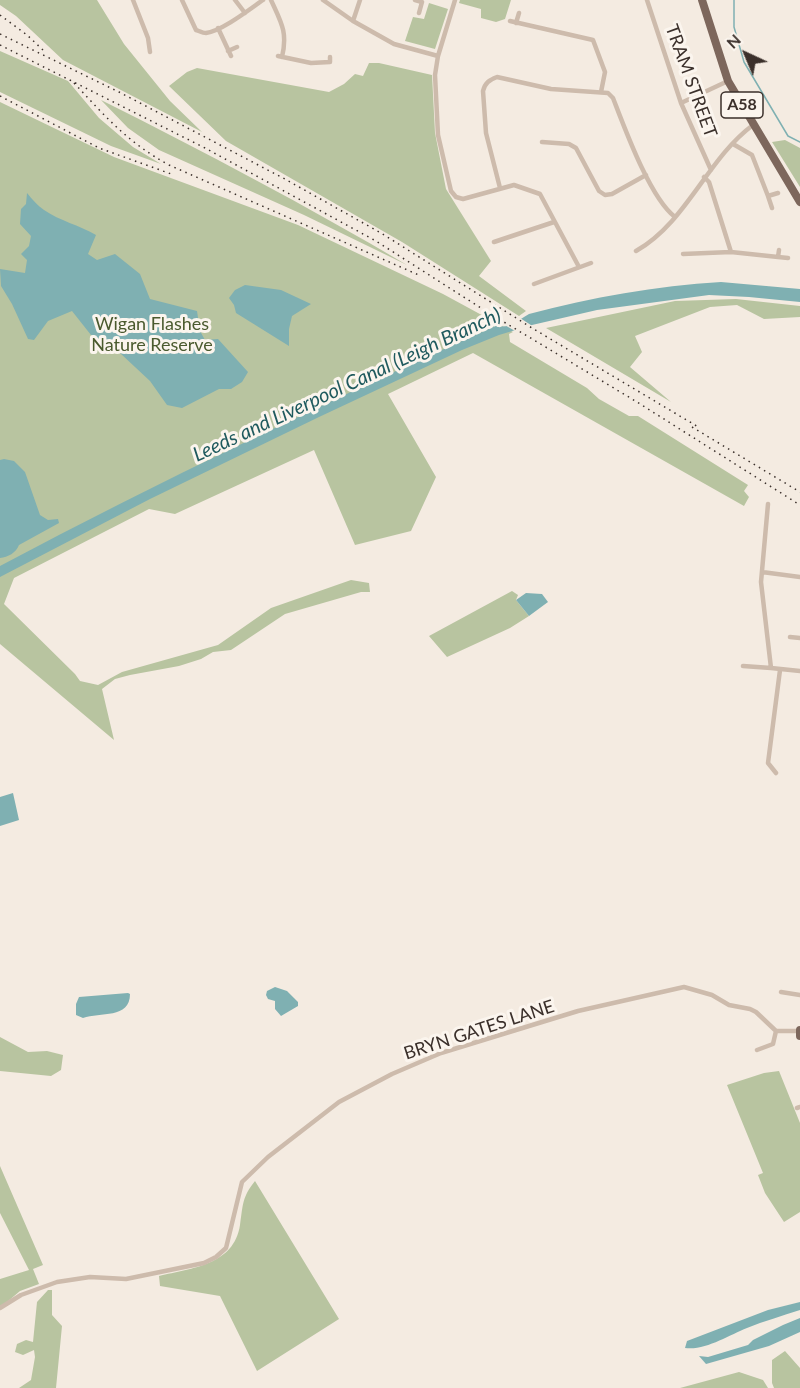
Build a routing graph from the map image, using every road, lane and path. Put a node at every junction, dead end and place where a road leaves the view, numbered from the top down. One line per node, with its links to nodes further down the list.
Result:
1 (133, 0): 20 (street)
2 (182, 0): 18 (street)
3 (235, 0): 12 (street)
4 (263, 0): 12 (street)
5 (271, 0): 22 (street)
6 (323, 0): 15 (street)
7 (360, 0): 15 (street)
8 (415, 0): 13 (street)
9 (455, 0): 21 (street)
10 (648, 0): 25 (street, TRAM STREET)
11 (702, 0): 23 (main road, A58)
12 (245, 13): 18 (street)
13 (419, 13)
14 (519, 13): 17 (street)
15 (353, 21): 21 (street)
16 (510, 21): 17 (street)
17 (516, 22): 24 (street)
18 (218, 28): 19 (street)
19 (237, 47)
20 (150, 52)
21 (438, 56): 32 (street)
22 (330, 57)
23 (728, 81): 25 (street); 26 (main road, A58)
24 (601, 92): 30 (street); 32 (street)
25 (681, 103): 29 (street, TRAM STREET)
26 (753, 125): 28 (street); 35 (main road, A58)
27 (542, 142): 30 (street)
28 (733, 144): 29 (street); 34 (street)
29 (711, 170): 31 (street)
30 (646, 175): 37 (street)
31 (704, 177): 37 (street); 42 (street)
32 (500, 188): 38 (street)
33 (778, 193): 34 (street)
34 (768, 196): 36 (street)
35 (800, 202)
36 (772, 208)
37 (675, 217): 41 (street)
38 (554, 222): 39 (street); 47 (street)
39 (494, 242)
40 (779, 250): 44 (street)
41 (636, 251)
42 (731, 252): 43 (street); 44 (street)
43 (683, 254)
44 (778, 256): 45 (street)
45 (788, 258)
46 (591, 263): 47 (street)
47 (579, 267): 48 (street)
48 (534, 284)
49 (768, 504): 50 (street)
50 (762, 572): 51 (street); 55 (street)
51 (800, 576)
52 (790, 637): 53 (street)
53 (800, 638)
54 (743, 666): 55 (street)
55 (771, 668): 56 (street)
56 (780, 670): 57 (street); 58 (street)
57 (800, 671)
58 (776, 773)
59 (781, 992): 60 (street)
60 (800, 995)
61 (800, 1030): 62 (street); 63 (main road)
62 (776, 1031): 64 (street); 65 (street, BRYN GATES LANE)
63 (800, 1036)
64 (757, 1050)
65 (0, 1308)

